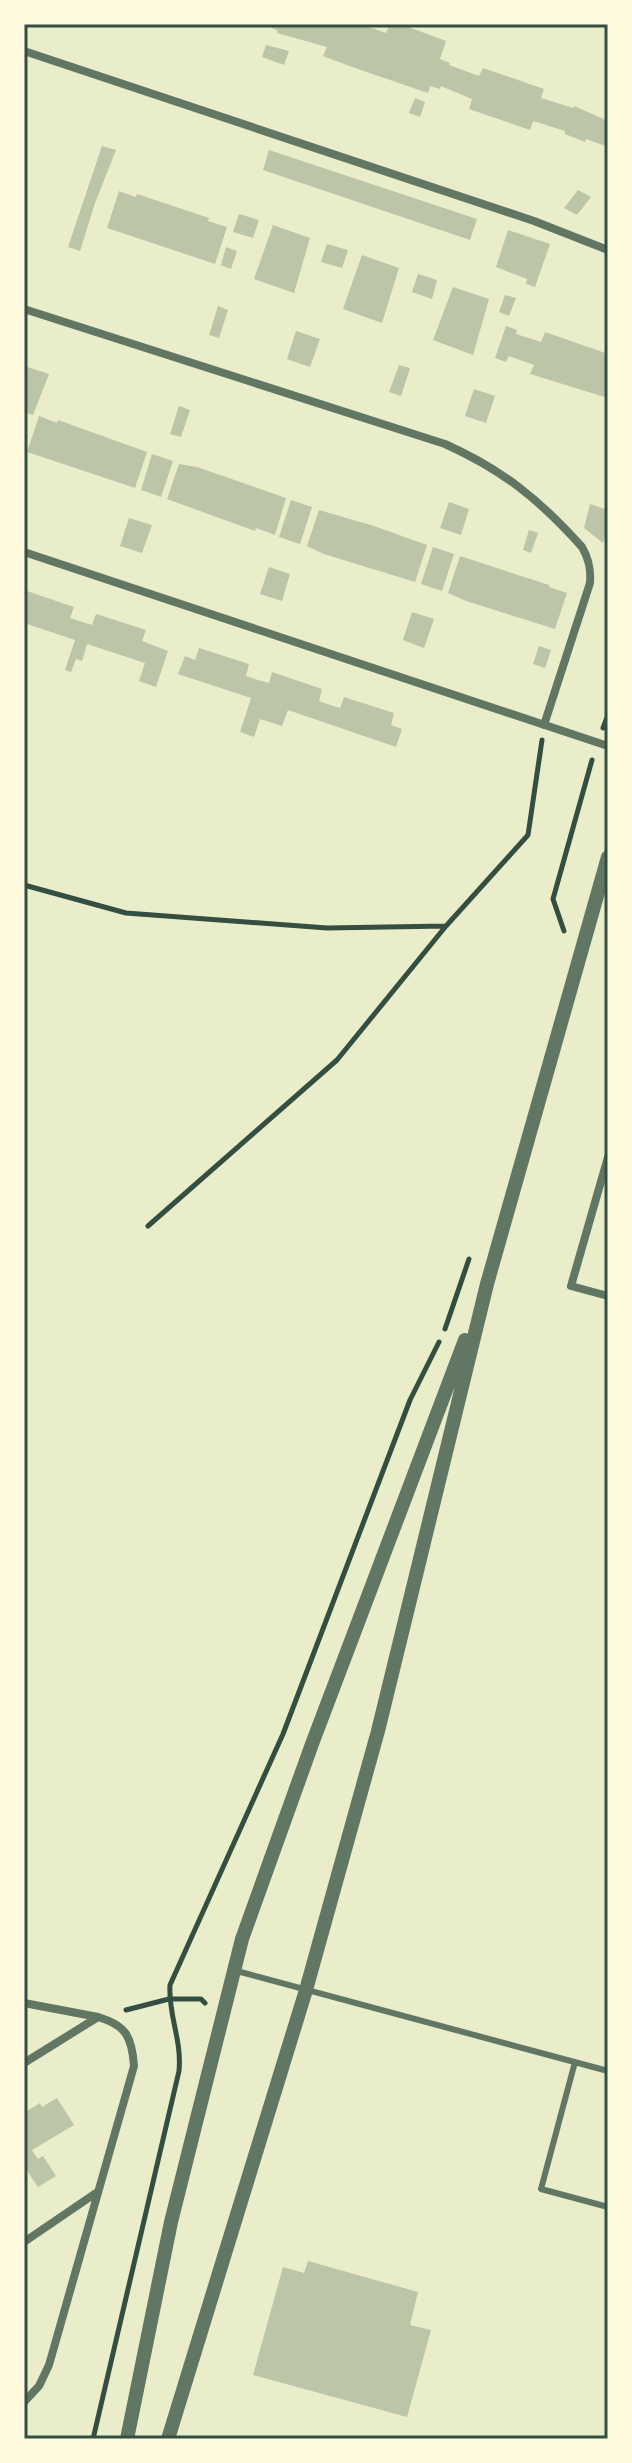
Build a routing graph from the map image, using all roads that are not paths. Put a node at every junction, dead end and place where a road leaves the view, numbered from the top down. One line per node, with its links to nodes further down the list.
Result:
1 (24, 51): 2 (street)
2 (608, 250)
3 (24, 309): 5 (street)
4 (24, 552): 5 (street)
5 (544, 725): 6 (street)
6 (608, 746)
7 (608, 857): 9 (street)
8 (608, 1157): 10 (street)
9 (487, 1284): 11 (street); 12 (street)
10 (608, 1296)
11 (233, 1970): 12 (lane); 22 (street)
12 (306, 1990): 15 (lane); 23 (street)
13 (24, 2003): 14 (street)
14 (98, 2017): 16 (street); 18 (street)
15 (575, 2062): 17 (lane); 19 (lane)
16 (24, 2063)
17 (608, 2071)
18 (96, 2192): 20 (street); 21 (street)
19 (608, 2207)
20 (24, 2242)
21 (24, 2402)
22 (127, 2439)
23 (168, 2439)

